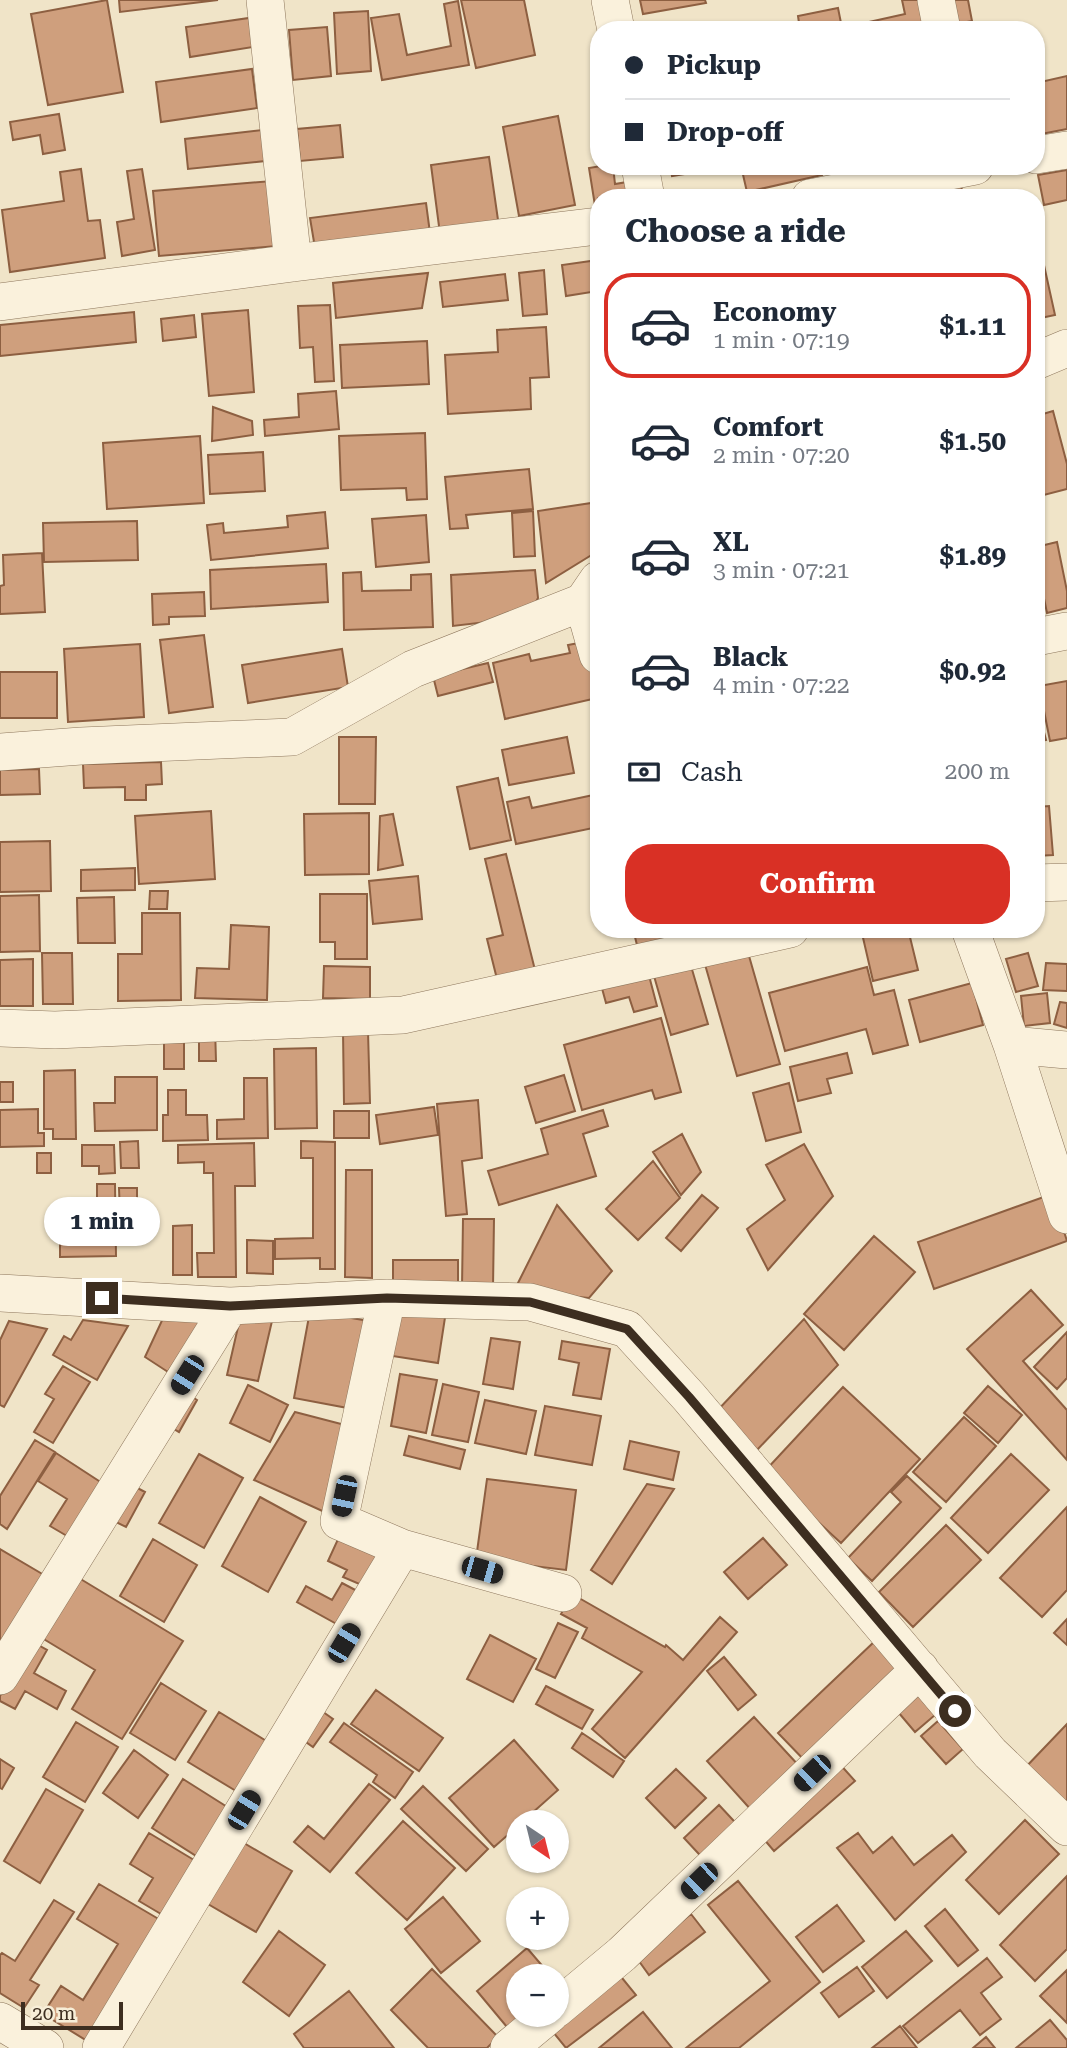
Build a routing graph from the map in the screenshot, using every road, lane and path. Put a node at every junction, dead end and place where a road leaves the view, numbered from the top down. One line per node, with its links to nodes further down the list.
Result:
1 (265, 0): 11 (street)
2 (610, 0): 4 (street)
3 (936, 0): 5 (street)
4 (614, 21)
5 (940, 21)
6 (1067, 150): 7 (street)
7 (1045, 154)
8 (927, 175): 9 (street)
9 (856, 189)
10 (590, 227): 11 (street)
11 (293, 263): 12 (street)
12 (0, 302)
13 (1067, 348): 14 (street)
14 (1045, 357)
15 (590, 591): 18 (street)
16 (1067, 631): 17 (street)
17 (1045, 635)
18 (0, 752)
19 (1067, 882): 20 (street)
20 (1045, 883)
21 (749, 938): 23 (street)
22 (973, 938): 24 (street)
23 (0, 1028)
24 (1012, 1045): 25 (street); 26 (street)
25 (1067, 1051)
26 (1067, 1214)
27 (0, 1293): 29 (street)
28 (387, 1298): 29 (street); 30 (street); 32 (street)
29 (230, 1306): 33 (street)
30 (402, 1548): 31 (street); 39 (street)
31 (564, 1593)
32 (920, 1670): 34 (street); 35 (street)
33 (0, 1676)
34 (1067, 1827)
35 (569, 1997)
36 (0, 2021): 38 (street)
37 (534, 2027): 40 (street)
38 (45, 2048)
39 (101, 2048)
40 (509, 2048)

